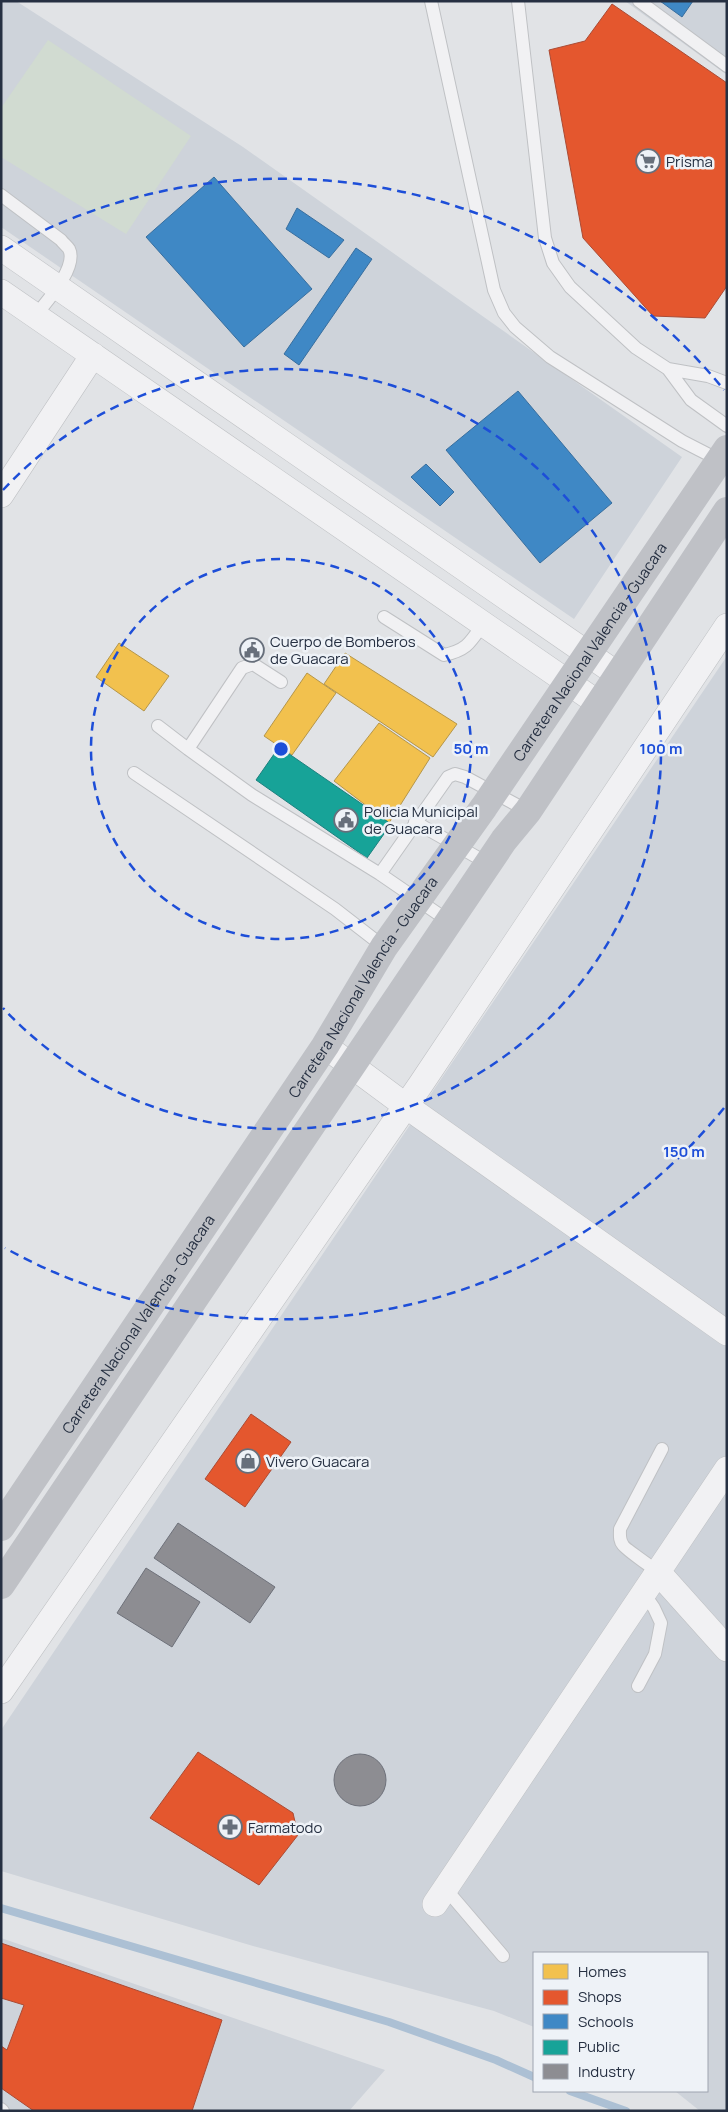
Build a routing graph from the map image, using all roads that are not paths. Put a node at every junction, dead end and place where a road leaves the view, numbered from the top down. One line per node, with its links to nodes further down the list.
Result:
1 (432, 1): 14 (lane)
2 (518, 1): 11 (lane)
3 (639, 1): 4 (lane)
4 (727, 66)
5 (1, 195): 7 (lane)
6 (1, 248): 7 (street)
7 (58, 287): 9 (lane); 20 (street)
8 (1, 292): 9 (street)
9 (36, 315): 10 (street)
10 (93, 355): 15 (street); 18 (street)
11 (668, 369): 12 (lane); 13 (lane)
12 (727, 383)
13 (727, 426)
14 (723, 455): 20 (main road, Carretera Nacional Valencia - Guacara)
15 (1, 496)
16 (727, 511): 21 (main road)
17 (384, 617): 18 (lane)
18 (483, 624): 23 (street)
19 (727, 626): 39 (street)
20 (586, 654): 21 (street); 23 (main road, Carretera Nacional Valencia - Guacara)
21 (617, 674): 24 (main road)
22 (281, 682): 26 (lane)
23 (567, 682): 24 (street); 28 (main road, Carretera Nacional Valencia - Guacara)
24 (598, 703): 29 (main road)
25 (158, 726): 26 (lane)
26 (188, 749): 33 (lane)
27 (134, 773): 36 (lane)
28 (494, 792): 29 (lane); 30 (lane); 31 (main road, Carretera Nacional Valencia - Guacara)
29 (528, 811): 32 (main road)
30 (415, 822): 31 (lane); 33 (lane)
31 (456, 846): 32 (lane); 34 (main road, Carretera Nacional Valencia - Guacara)
32 (489, 864): 35 (main road)
33 (380, 874): 34 (lane)
34 (418, 901): 35 (lane); 36 (main road, Carretera Nacional Valencia - Guacara)
35 (450, 922): 38 (main road)
36 (384, 947): 37 (main road, Carretera Nacional Valencia - Guacara)
37 (325, 1046): 38 (street); 43 (main road, Carretera Nacional Valencia - Guacara)
38 (352, 1065): 39 (street); 45 (main road)
39 (406, 1106): 40 (street); 49 (street)
40 (727, 1333)
41 (662, 1450): 44 (lane)
42 (727, 1469): 44 (street)
43 (1, 1527)
44 (658, 1572): 46 (street); 47 (street)
45 (1, 1585)
46 (643, 1592): 48 (lane); 50 (street)
47 (727, 1649)
48 (638, 1686)
49 (1, 1691)
50 (440, 1896): 51 (lane)
51 (503, 1956)

